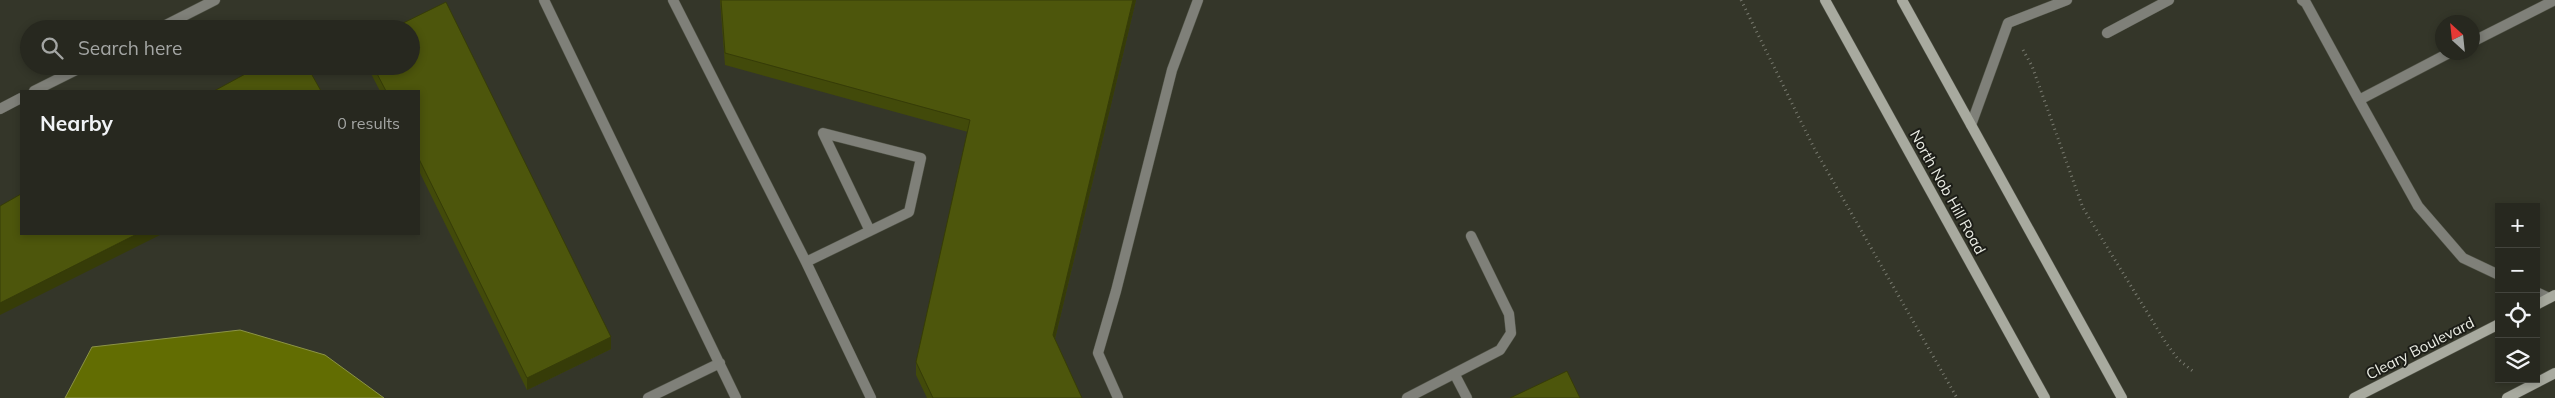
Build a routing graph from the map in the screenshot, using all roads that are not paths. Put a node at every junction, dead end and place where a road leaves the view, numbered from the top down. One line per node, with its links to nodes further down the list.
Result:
1 (215, 0): 11 (lane)
2 (544, 0): 29 (lane)
3 (673, 0): 23 (lane)
4 (1198, 0): 35 (lane)
5 (1825, 0): 38 (main road, North Nob Hill Road)
6 (1902, 0): 20 (main road)
7 (2067, 0): 20 (lane)
8 (2169, 0): 12 (lane)
9 (2302, 0): 18 (lane)
10 (2555, 0): 13 (lane)
11 (176, 20)
12 (2107, 33)
13 (2480, 38)
14 (2436, 60): 18 (lane)
15 (66, 75): 16 (lane)
16 (36, 90)
17 (20, 99): 19 (lane)
18 (2359, 100): 24 (lane)
19 (0, 109)
20 (1971, 125): 39 (main road)
21 (870, 231): 21 (lane); 23 (lane)
22 (1472, 236): 31 (lane)
23 (806, 262): 34 (lane)
24 (2495, 272)
25 (2539, 293): 26 (lane)
26 (2552, 297): 27 (main road)
27 (2540, 303)
28 (2495, 326): 40 (main road, Cleary Boulevard)
29 (720, 363): 32 (lane); 33 (lane)
30 (2555, 374): 41 (main road)
31 (1455, 375): 36 (lane); 37 (lane)
32 (648, 398)
33 (736, 398)
34 (871, 398)
35 (1118, 398)
36 (1407, 398)
37 (1467, 398)
38 (2045, 398)
39 (2122, 398)
40 (2354, 398)
41 (2507, 398)

